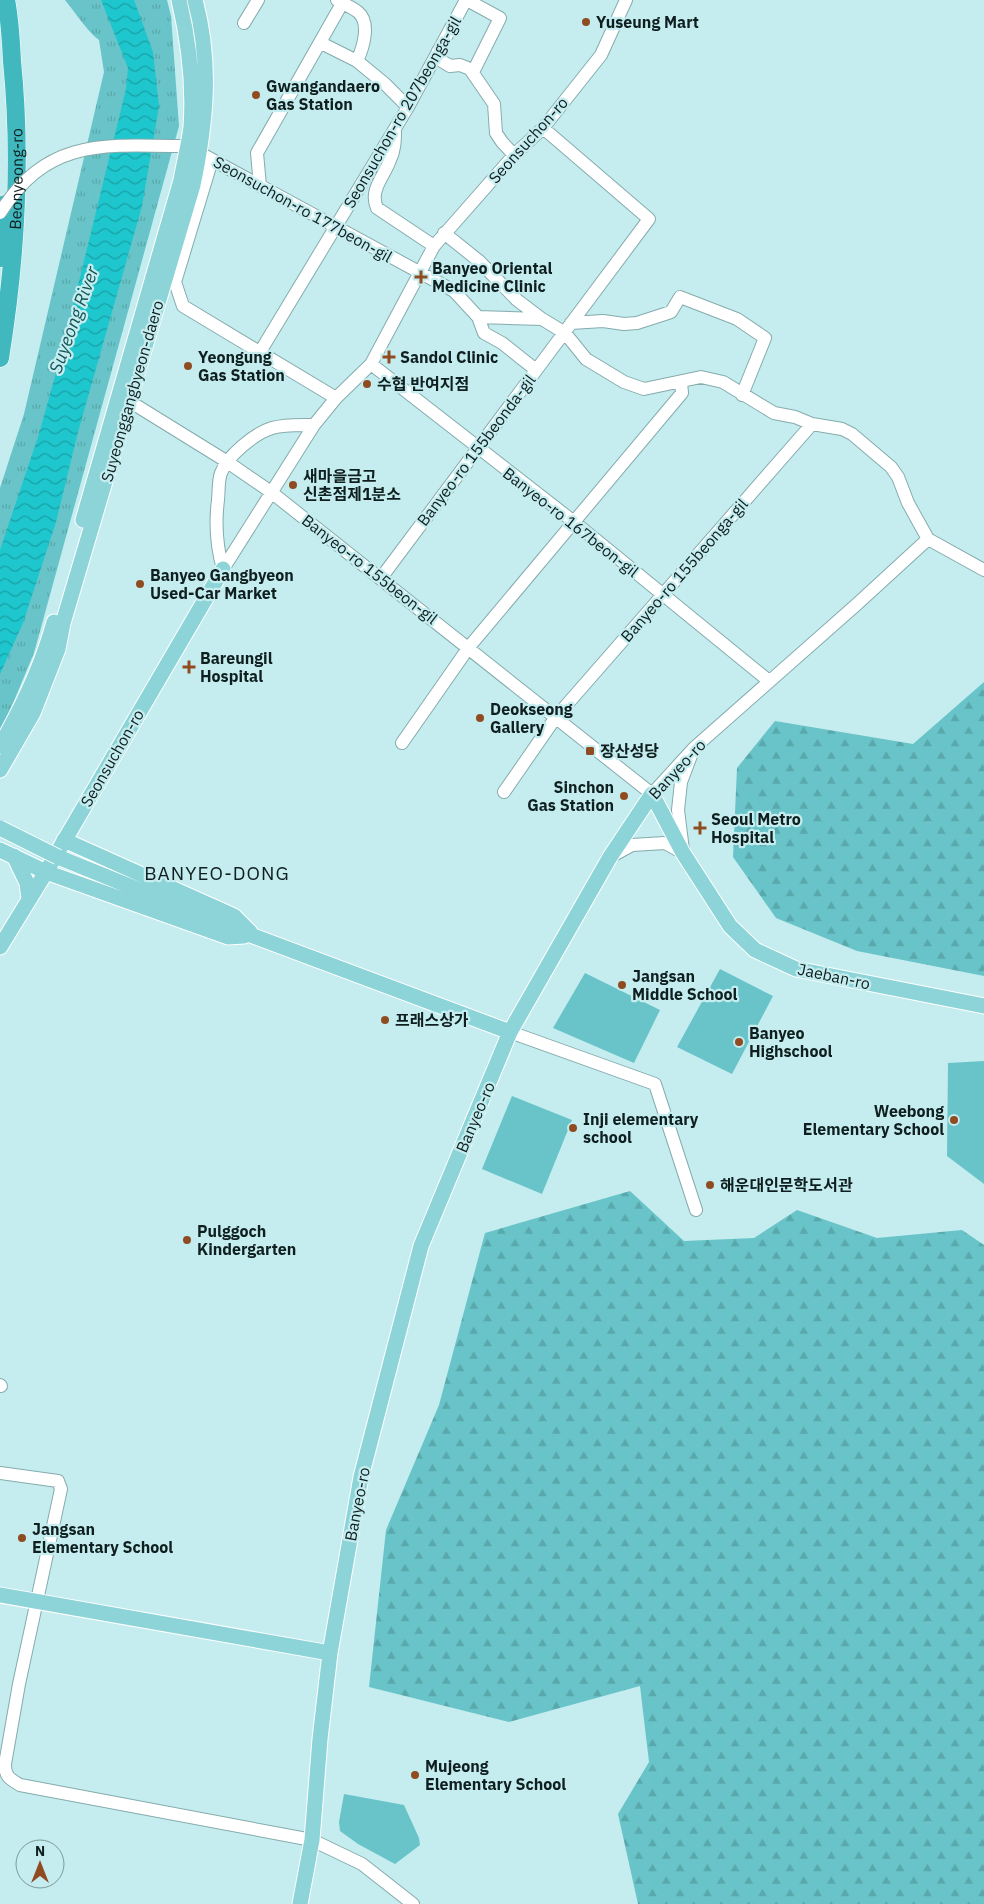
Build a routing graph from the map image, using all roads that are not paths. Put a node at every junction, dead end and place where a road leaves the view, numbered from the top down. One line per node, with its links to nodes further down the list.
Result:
1 (6, 0): 30 (highway, Beonyeong-ro)
2 (179, 0): 17 (main road, Suyeonggangbyeon-daero)
3 (195, 0): 17 (main road, Suyeonggangbyeon-daero)
4 (258, 0): 8 (street)
5 (467, 0): 11 (street, Seonsuchon-ro 207beonga-gil); 13 (street, Seonsuchon-ro 207beonga-gil)
6 (626, 0): 16 (street, Seonsuchon-ro)
7 (341, 1): 9 (street); 12 (street)
8 (244, 23)
9 (321, 43): 12 (street); 19 (street)
10 (0, 44): 24 (highway, Beonyeong-ro)
11 (438, 51): 13 (street); 14 (street, Seonsuchon-ro 207beonga-gil)
12 (357, 61): 14 (street)
13 (473, 72): 18 (street)
14 (408, 106): 15 (street, Seonsuchon-ro 207beonga-gil)
15 (395, 128): 21 (street, Seonsuchon-ro 207beonga-gil); 23 (street)
16 (543, 128): 18 (street, Seonsuchon-ro); 28 (street, Banyeo-ro 155beonda-gil)
17 (200, 153): 19 (street, Seonsuchon-ro 177beon-gil); 20 (street, bridge); 29 (street); 36 (main road, Suyeonggangbyeon-daero); 52 (main road, Suyeonggangbyeon-daero)
18 (514, 155): 22 (street, Seonsuchon-ro)
19 (260, 186): 21 (street, Seonsuchon-ro 177beon-gil)
20 (0, 213)
21 (335, 227): 25 (street, Seonsuchon-ro 177beon-gil); 29 (street, Seonsuchon-ro 207beonga-gil)
22 (444, 233): 23 (street, Seonsuchon-ro); 27 (street)
23 (434, 246): 25 (street, Seonsuchon-ro)
24 (0, 267)
25 (419, 272): 26 (street); 31 (street, Seonsuchon-ro)
26 (478, 317): 27 (street); 32 (street)
27 (542, 319): 28 (street)
28 (568, 328): 32 (street, Banyeo-ro 155beonda-gil); 33 (street); 34 (street)
29 (260, 352): 35 (street)
30 (0, 358)
31 (371, 364): 35 (street, Seonsuchon-ro); 39 (street, Banyeo-ro 167beon-gil)
32 (536, 370): 39 (street, Banyeo-ro 155beonda-gil)
33 (681, 382): 34 (street); 42 (street)
34 (742, 395): 37 (street)
35 (336, 398): 38 (street, Seonsuchon-ro)
36 (129, 401): 40 (street, Banyeo-ro 155beon-gil); 54 (main road, Suyeonggangbyeon-daero)
37 (812, 424): 43 (street); 47 (street, Banyeo-ro 155beonga-gil)
38 (314, 425): 40 (street); 41 (street, Seonsuchon-ro)
39 (478, 449): 42 (street, Banyeo-ro 167beon-gil); 46 (street, Banyeo-ro 155beonda-gil)
40 (226, 461): 41 (street, Banyeo-ro 155beon-gil); 44 (street)
41 (271, 492): 44 (street, Seonsuchon-ro); 46 (street, Banyeo-ro 155beon-gil)
42 (574, 522): 47 (street, Banyeo-ro 167beon-gil); 48 (street)
43 (928, 539): 45 (street); 49 (street, Banyeo-ro)
44 (223, 569): 58 (main road, Seonsuchon-ro)
45 (984, 570)
46 (381, 578): 48 (street, Banyeo-ro 155beon-gil)
47 (663, 596): 49 (street, Banyeo-ro 167beon-gil); 50 (street, Banyeo-ro 155beonga-gil)
48 (469, 647): 50 (street, Banyeo-ro 155beon-gil); 51 (street)
49 (769, 681): 53 (street, Banyeo-ro)
50 (556, 717): 55 (street); 56 (street, Banyeo-ro 155beon-gil)
51 (402, 743)
52 (0, 746)
53 (694, 748): 56 (street, Banyeo-ro); 60 (street)
54 (0, 770)
55 (504, 792)
56 (652, 794): 60 (main road, Jaeban-ro); 62 (main road, Banyeo-ro)
57 (0, 828): 65 (main road, bridge)
58 (64, 840): 63 (main road, Seonsuchon-ro); 65 (main road)
59 (0, 850): 61 (main road)
60 (684, 853): 62 (street); 67 (main road, Jaeban-ro)
61 (14, 856): 63 (main road); 64 (main road)
62 (610, 857): 68 (main road, Banyeo-ro)
63 (46, 872): 64 (main road, Seonsuchon-ro); 65 (main road)
64 (29, 899): 66 (main road, Seonsuchon-ro)
65 (247, 933): 68 (main road)
66 (0, 947)
67 (984, 1006)
68 (510, 1032): 69 (street); 73 (main road, Banyeo-ro)
69 (696, 1210)
70 (0, 1473): 72 (street)
71 (0, 1595): 72 (main road)
72 (37, 1602): 73 (main road); 74 (street)
73 (330, 1654): 74 (main road, Banyeo-ro)
74 (312, 1840): 75 (main road, Banyeo-ro); 76 (street)
75 (300, 1904)
76 (413, 1904)

